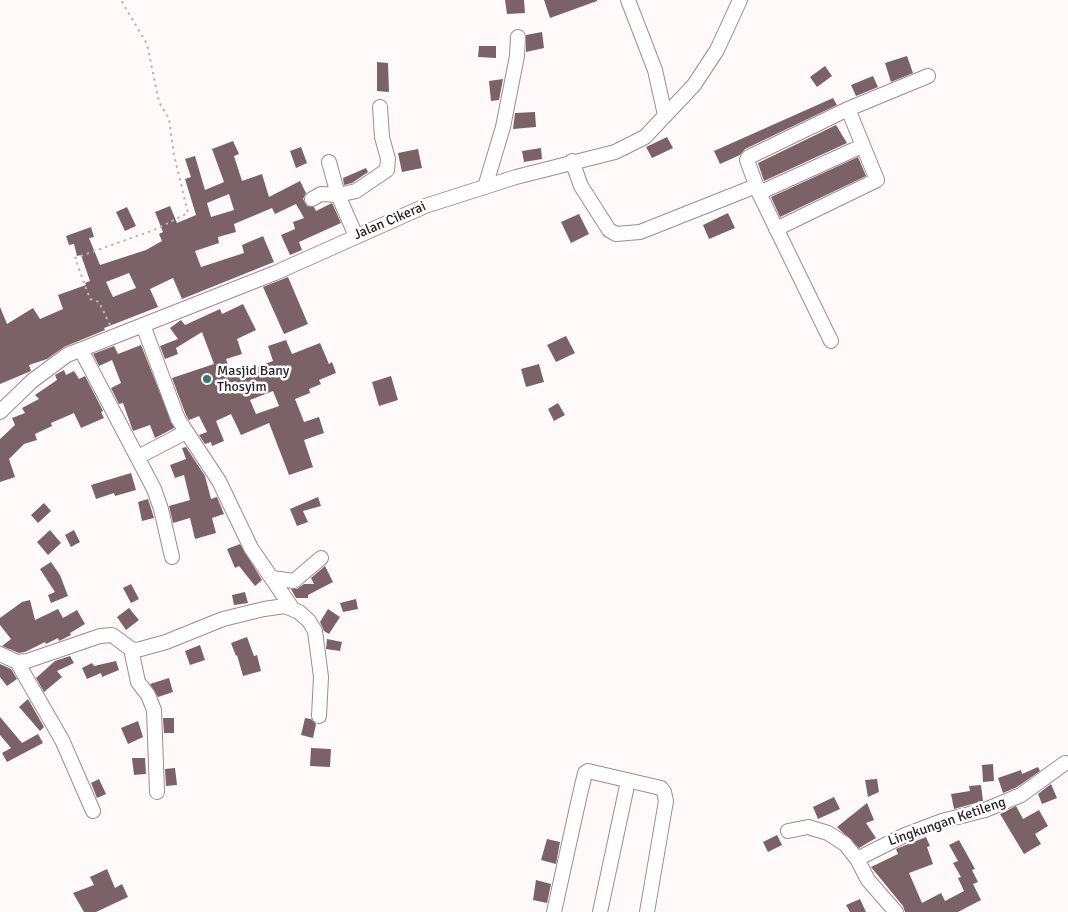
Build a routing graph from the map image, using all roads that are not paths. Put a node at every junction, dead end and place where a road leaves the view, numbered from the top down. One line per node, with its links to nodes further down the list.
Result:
1 (628, 0): 7 (street)
2 (740, 0): 7 (street, Jalan Cikerai)
3 (518, 37): 11 (street)
4 (928, 76): 6 (street)
5 (380, 107): 13 (street)
6 (848, 109): 8 (street); 12 (street)
7 (665, 115): 9 (street, Jalan Cikerai)
8 (862, 146): 12 (street); 15 (street)
9 (572, 161): 11 (street, Jalan Cikerai); 12 (street)
10 (329, 162): 13 (street)
11 (485, 188): 16 (street, Jalan Cikerai)
12 (758, 190): 15 (street)
13 (338, 195): 14 (street); 16 (street)
14 (312, 199)
15 (776, 229): 18 (street)
16 (356, 236): 17 (street, Jalan Cikerai)
17 (144, 326): 19 (street, Jalan Cikerai); 21 (street)
18 (831, 341)
19 (81, 350): 20 (street, Jalan Cikerai); 22 (street)
20 (0, 412)
21 (186, 432): 22 (street); 25 (street)
22 (138, 456): 23 (street)
23 (172, 557)
24 (321, 558): 25 (street)
25 (272, 578): 26 (street)
26 (292, 608): 27 (street); 30 (street)
27 (131, 648): 29 (street); 33 (street)
28 (0, 654): 29 (street)
29 (17, 662): 34 (street)
30 (318, 716)
31 (1065, 763): 36 (street, Lingkungan Ketileng)
32 (628, 781): 37 (street); 38 (street); 39 (street)
33 (157, 792)
34 (93, 811)
35 (788, 830): 36 (street)
36 (857, 860): 40 (street)
37 (554, 912)
38 (600, 912)
39 (647, 912)
40 (896, 912)

